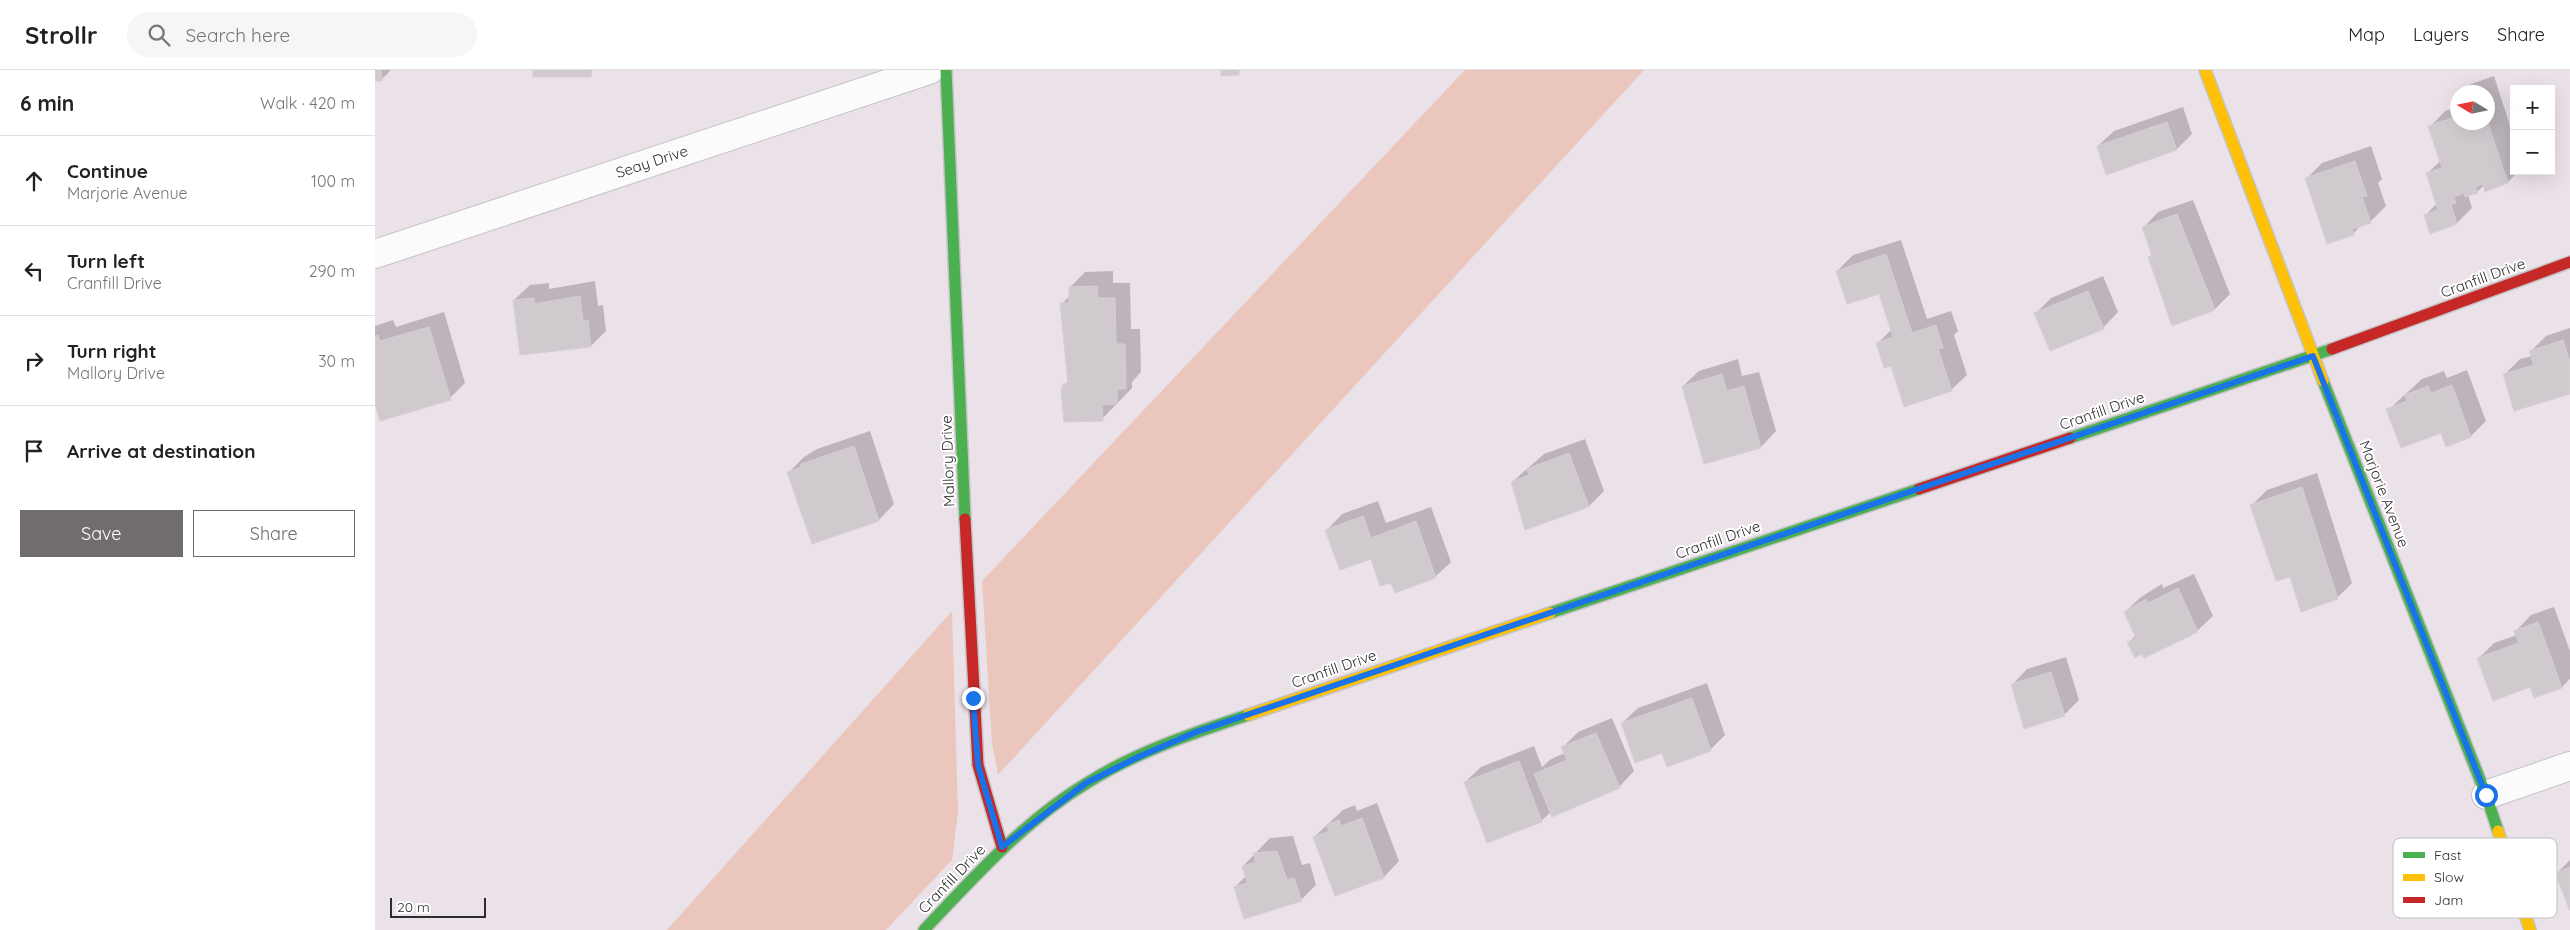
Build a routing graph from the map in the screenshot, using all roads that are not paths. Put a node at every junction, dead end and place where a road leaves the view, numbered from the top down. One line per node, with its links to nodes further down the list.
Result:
1 (929, 70): 4 (street, Seay Drive)
2 (946, 70): 10 (street, Mallory Drive)
3 (2205, 70): 6 (street, Marjorie Avenue)
4 (375, 254)
5 (2570, 262): 6 (street, Cranfill Drive)
6 (2313, 356): 8 (street, Marjorie Avenue); 10 (street, Cranfill Drive)
7 (2570, 766): 8 (street)
8 (2486, 795): 9 (street, Marjorie Avenue)
9 (2500, 838)
10 (1002, 847): 12 (street, Cranfill Drive)
11 (2526, 918): 13 (street, Marjorie Avenue)
12 (923, 930)
13 (2530, 930)

